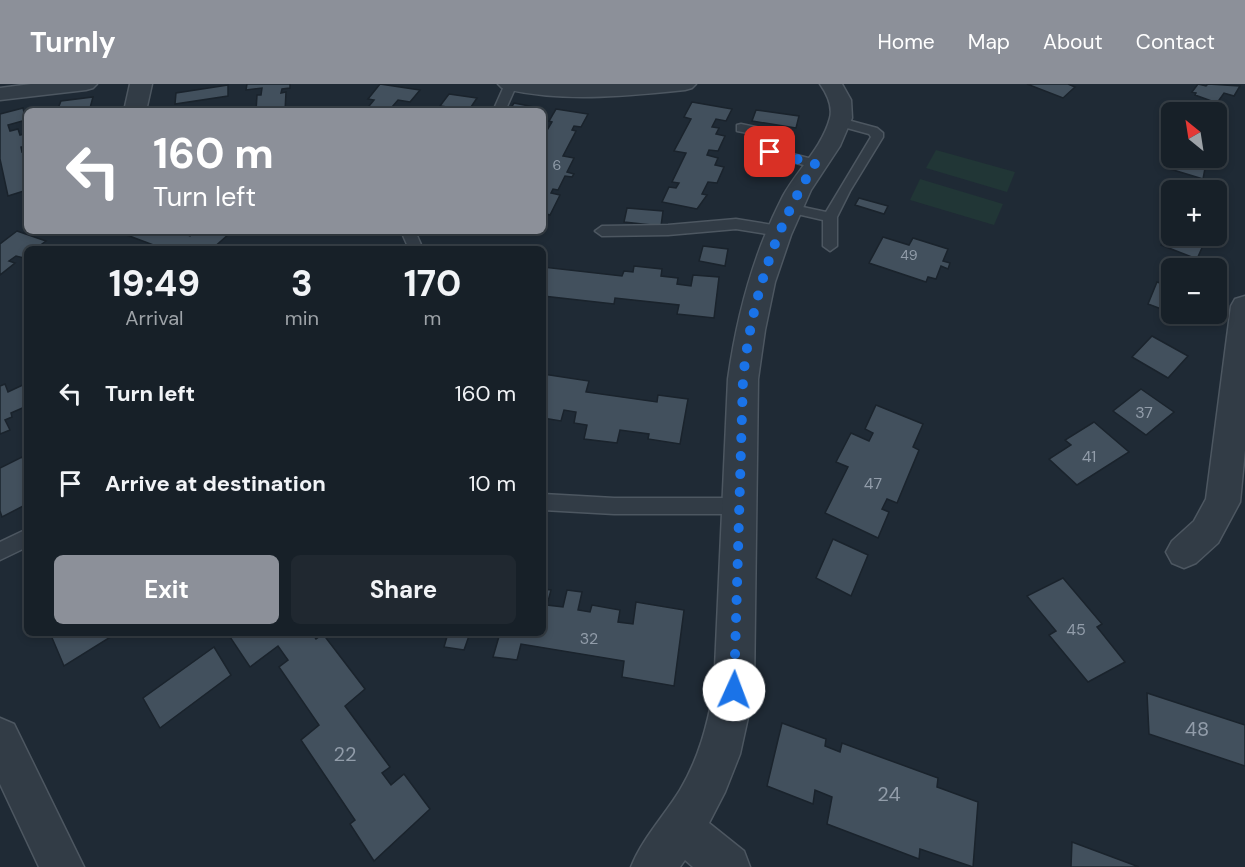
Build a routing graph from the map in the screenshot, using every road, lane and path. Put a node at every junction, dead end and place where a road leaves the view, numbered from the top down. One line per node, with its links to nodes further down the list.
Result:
1 (86, 84): 6 (street)
2 (141, 84): 7 (street)
3 (510, 84): 4 (street); 8 (lane)
4 (686, 84)
5 (831, 84): 9 (street)
6 (0, 94)
7 (136, 108)
8 (500, 108)
9 (840, 122): 11 (street); 12 (lane)
10 (741, 128): 11 (lane)
11 (815, 164): 13 (street)
12 (830, 217): 13 (lane); 15 (lane)
13 (784, 219): 14 (lane); 18 (street)
14 (602, 231)
15 (830, 246)
16 (1245, 306): 21 (street)
17 (546, 502): 18 (lane)
18 (739, 506): 23 (street)
19 (24, 539): 20 (lane)
20 (0, 551)
21 (1184, 552)
22 (0, 738): 24 (street)
23 (681, 829): 25 (street); 26 (street)
24 (62, 867)
25 (653, 867)
26 (728, 867)

